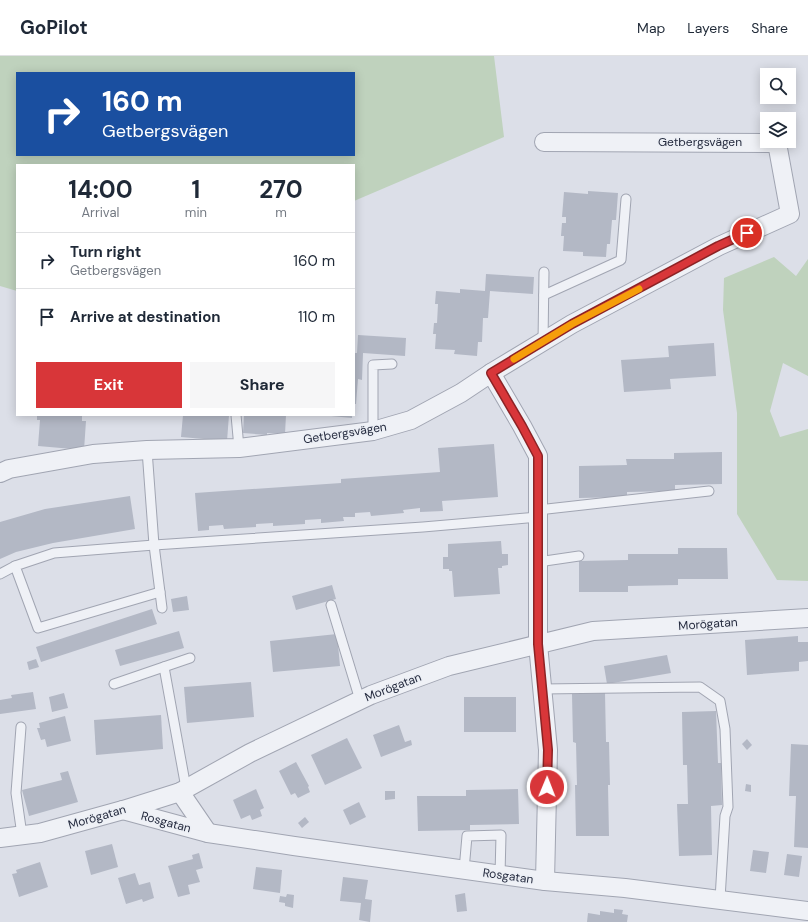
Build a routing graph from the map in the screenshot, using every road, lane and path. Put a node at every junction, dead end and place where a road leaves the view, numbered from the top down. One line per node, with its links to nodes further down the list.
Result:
1 (544, 142): 5 (street, Getbergsvägen)
2 (626, 199): 4 (lane)
3 (544, 272): 4 (lane)
4 (544, 295): 5 (lane)
5 (543, 342): 7 (street, Getbergsvägen)
6 (392, 364): 9 (lane)
7 (491, 373): 9 (street, Getbergsvägen); 14 (street)
8 (236, 416): 10 (lane)
9 (373, 431): 10 (street, Getbergsvägen)
10 (239, 448): 11 (street, Getbergsvägen)
11 (147, 450): 12 (street, Getbergsvägen); 15 (lane)
12 (0, 473)
13 (708, 491): 14 (lane)
14 (538, 513): 15 (lane); 17 (street)
15 (154, 545): 18 (lane); 20 (lane)
16 (579, 556): 17 (lane)
17 (538, 562): 24 (street)
18 (16, 566): 19 (lane); 20 (lane)
19 (0, 574)
20 (160, 592): 22 (lane)
21 (331, 605): 29 (lane)
22 (162, 608)
23 (808, 618): 24 (street, Morögatan)
24 (538, 644): 28 (street); 29 (street, Morögatan)
25 (190, 658): 26 (lane)
26 (164, 667): 27 (lane); 31 (lane)
27 (114, 684)
28 (542, 689): 38 (street); 39 (lane)
29 (360, 700): 31 (street, Morögatan)
30 (21, 727): 34 (lane)
31 (183, 790): 32 (street, Morögatan); 33 (street, Rosgatan)
32 (123, 810): 33 (street, Rosgatan); 34 (street, Morögatan)
33 (208, 833): 36 (street, Rosgatan)
34 (22, 835): 35 (street, Morögatan)
35 (0, 838)
36 (464, 870): 37 (street, Rosgatan); 37 (lane)
37 (500, 875): 38 (street, Rosgatan)
38 (545, 881): 39 (street, Rosgatan)
39 (720, 899): 40 (street, Rosgatan)
40 (808, 911)

